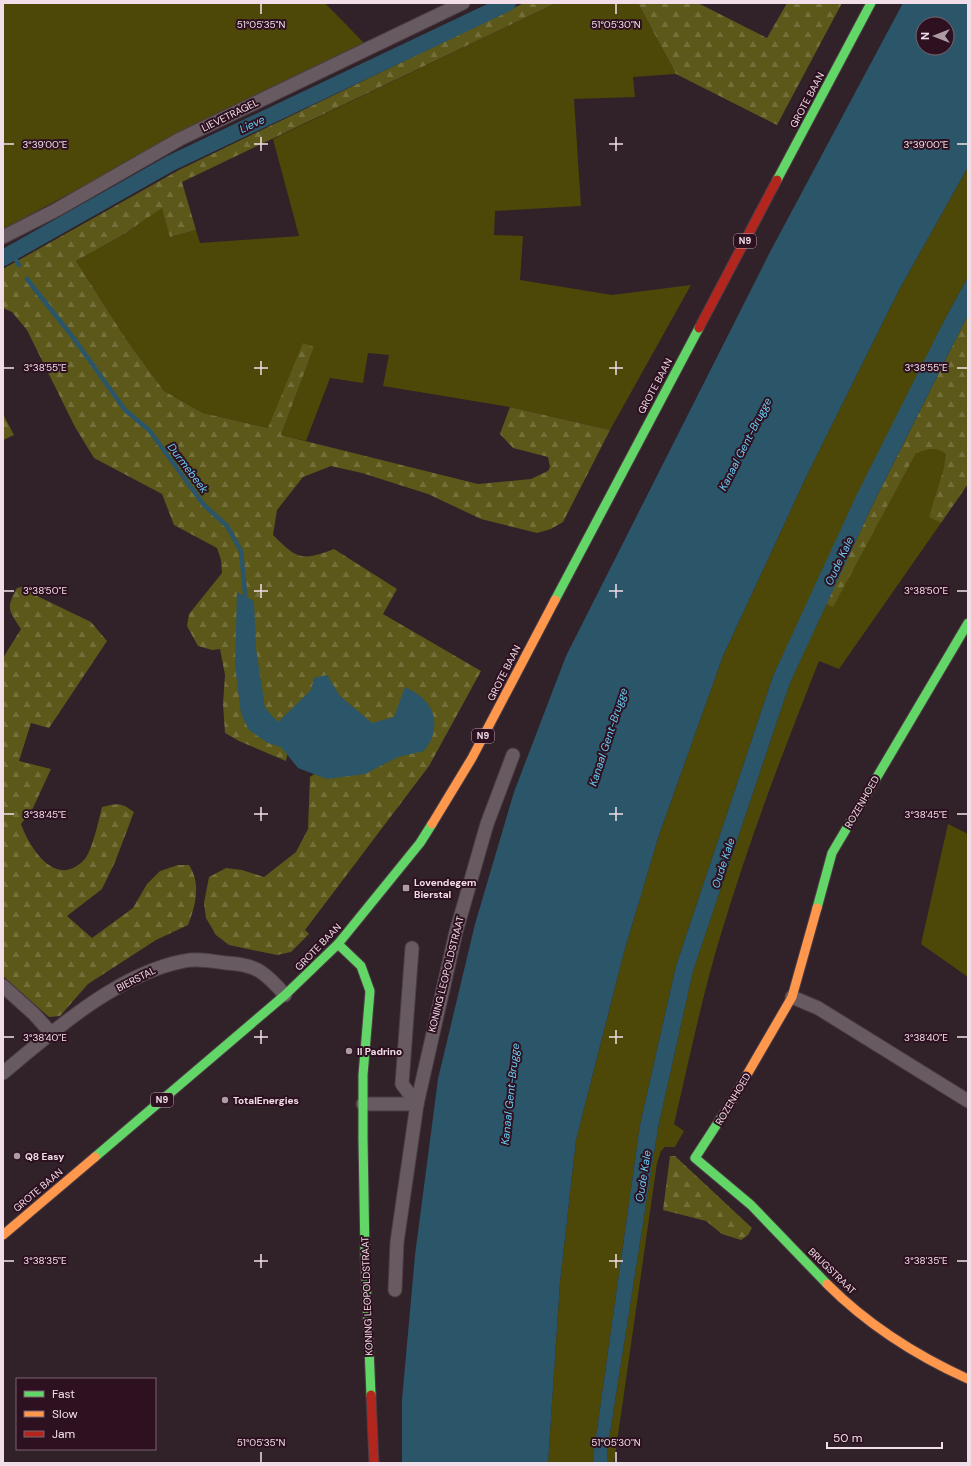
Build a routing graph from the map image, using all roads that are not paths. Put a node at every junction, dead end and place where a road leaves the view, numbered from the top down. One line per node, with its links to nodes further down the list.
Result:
1 (463, 3): 3 (street, LIEVETRAGEL)
2 (871, 3): 6 (main road, GROTE BAAN / N9)
3 (3, 237)
4 (968, 623): 10 (main road, ROZENHOED)
5 (513, 755): 15 (street, KONING LEOPOLDSTRAAT)
6 (338, 944): 9 (main road, GROTE BAAN / N9); 14 (main road, KONING LEOPOLDSTRAAT)
7 (412, 948): 15 (street)
8 (3, 986): 11 (street)
9 (285, 995): 11 (street, BIERSTAL); 17 (main road, GROTE BAAN / N9)
10 (792, 997): 13 (street); 16 (main road, ROZENHOED)
11 (51, 1033): 12 (street, BIERSTAL)
12 (3, 1073)
13 (968, 1101)
14 (363, 1104): 15 (street); 20 (main road, KONING LEOPOLDSTRAAT)
15 (417, 1104): 18 (street, KONING LEOPOLDSTRAAT)
16 (695, 1158): 19 (main road, BRUGSTRAAT)
17 (3, 1235)
18 (395, 1290)
19 (968, 1379)
20 (374, 1463)

